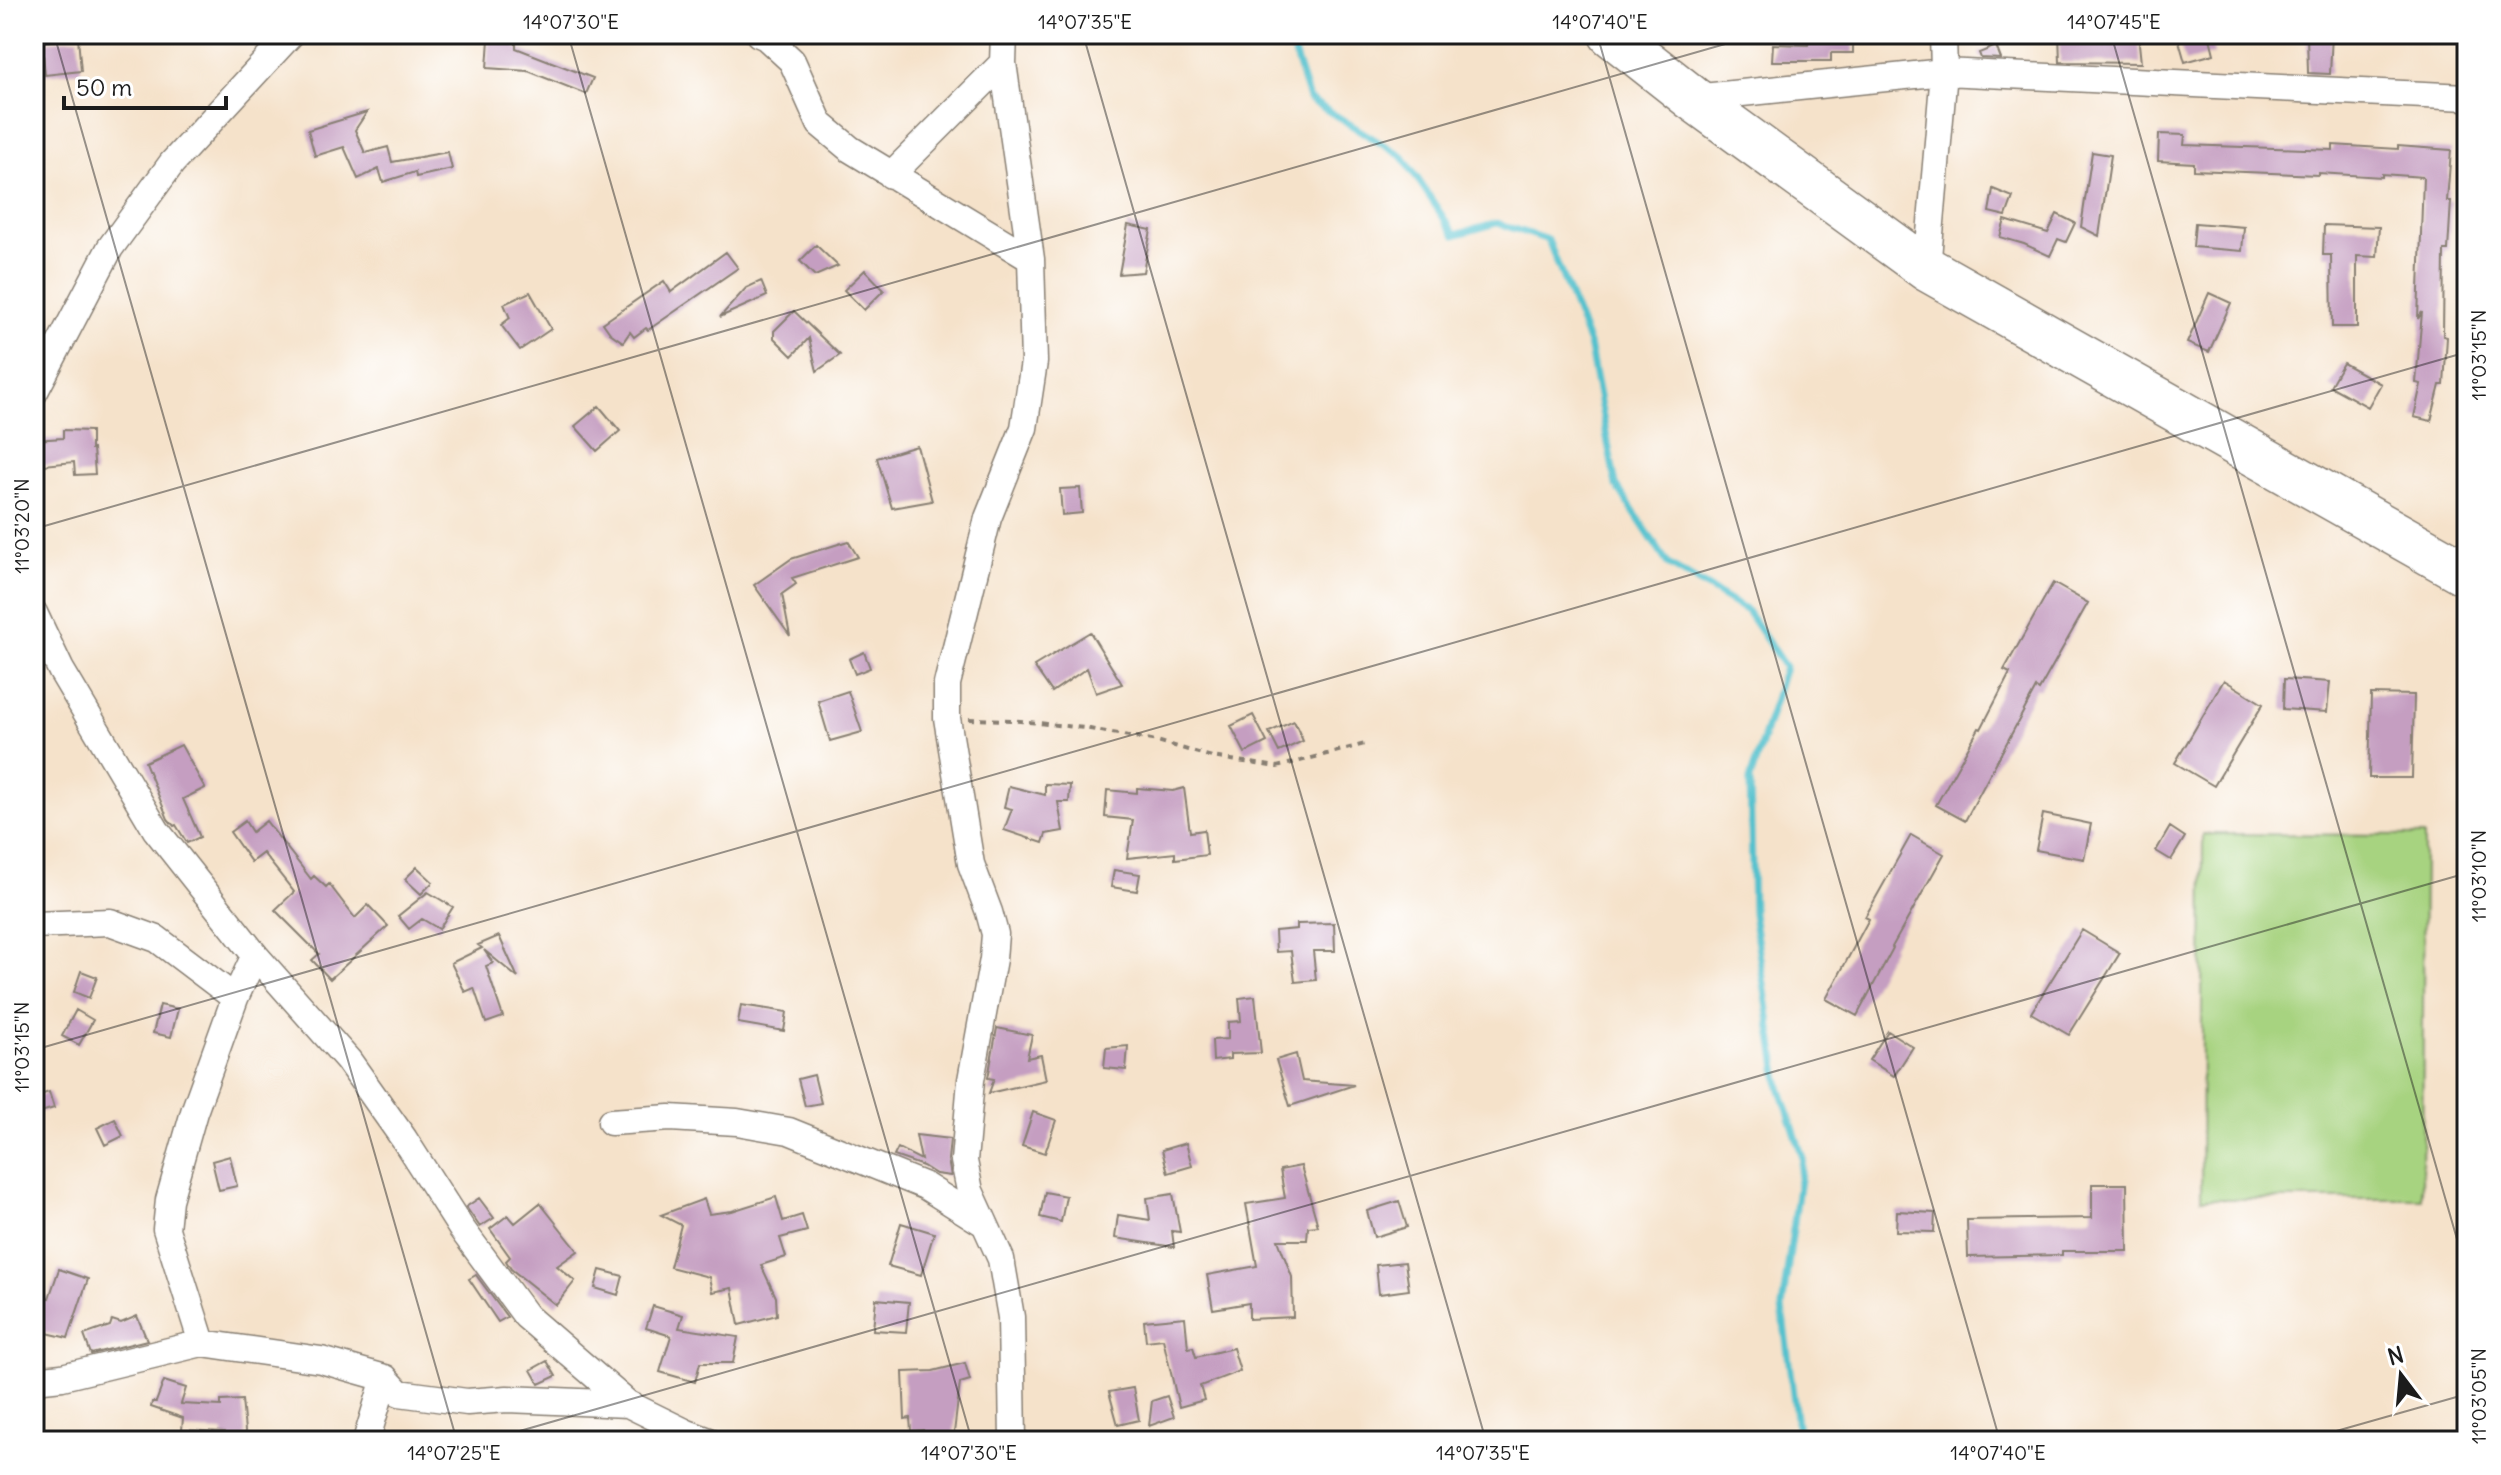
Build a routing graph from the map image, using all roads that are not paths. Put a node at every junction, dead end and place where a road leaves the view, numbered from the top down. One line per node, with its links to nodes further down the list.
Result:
1 (291, 34): 13 (street)
2 (759, 34): 10 (street)
3 (1004, 34): 6 (street)
4 (1611, 34): 9 (highway)
5 (1943, 34): 7 (street)
6 (1003, 63): 10 (street); 11 (street)
7 (1944, 72): 8 (street); 9 (street); 12 (street)
8 (2467, 97)
9 (1692, 98): 12 (highway)
10 (891, 175): 11 (street)
11 (1031, 259): 20 (street)
12 (1927, 269): 14 (highway)
13 (34, 393)
14 (2467, 574)
15 (34, 613): 17 (street)
16 (34, 925): 18 (street)
17 (255, 955): 18 (street); 24 (street)
18 (235, 998): 21 (street)
19 (611, 1122): 20 (street)
20 (985, 1224): 27 (street)
21 (202, 1343): 22 (street); 23 (street)
22 (385, 1378): 24 (street); 25 (street)
23 (34, 1380)
24 (628, 1404): 26 (street)
25 (366, 1441)
26 (709, 1441)
27 (1013, 1441)

